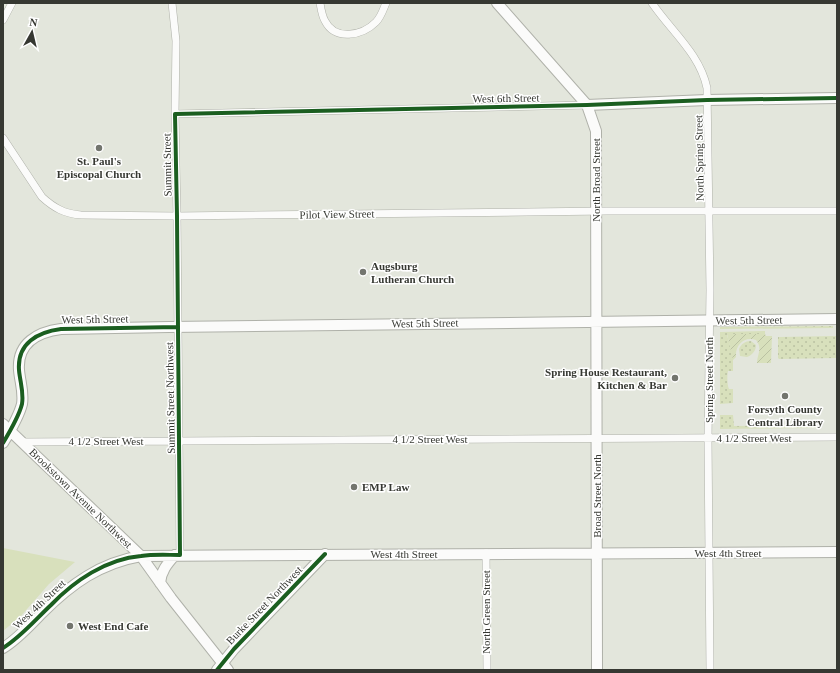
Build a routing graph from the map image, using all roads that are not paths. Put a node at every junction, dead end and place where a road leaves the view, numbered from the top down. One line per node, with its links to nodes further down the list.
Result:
1 (12, 3): 7 (street)
2 (172, 3): 11 (street, Summit Street)
3 (320, 3): 4 (street)
4 (386, 3)
5 (497, 3): 10 (street, North Broad Street)
6 (652, 3): 9 (street, North Spring Street)
7 (3, 20)
8 (837, 98): 9 (street, West 6th Street)
9 (707, 100): 10 (street, West 6th Street); 13 (street, North Spring Street)
10 (587, 105): 11 (street, West 6th Street); 15 (street, North Broad Street)
11 (175, 114): 16 (street, Summit Street)
12 (3, 138): 16 (street, Pilot View Street)
13 (709, 210): 14 (street, Pilot View Street); 15 (street, Pilot View Street); 19 (street, Spring Street North)
14 (837, 210)
15 (596, 211): 16 (street, Pilot View Street); 18 (street, North Broad Street)
16 (177, 216): 20 (street, Summit Street Northwest)
17 (837, 319): 19 (street, West 5th Street)
18 (596, 321): 19 (street, West 5th Street); 20 (street, West 5th Street); 23 (street, Broad Street North)
19 (709, 321): 24 (street, Spring Street North)
20 (178, 326): 21 (street, West 5th Street); 25 (street, Summit Street Northwest)
21 (7, 427): 26 (street, Brookstown Avenue Northwest); 27 (street, West 5th Street)
22 (837, 437): 24 (street, 4 1/2 Street West)
23 (597, 438): 24 (street, 4 1/2 Street West); 25 (street, 4 1/2 Street West); 30 (street, Broad Street North)
24 (708, 438): 31 (street, Spring Street North)
25 (179, 441): 26 (street, 4 1/2 Street West); 33 (street, Summit Street Northwest)
26 (23, 442): 34 (street, Brookstown Avenue Northwest)
27 (3, 444)
28 (837, 552): 31 (street, West 4th Street)
29 (486, 553): 30 (street, West 4th Street); 32 (street, West 4th Street); 38 (street, North Green Street)
30 (597, 553): 31 (street, West 4th Street); 39 (street, Broad Street North)
31 (709, 553): 40 (street, Spring Street North)
32 (325, 554): 33 (street, West 4th Street); 37 (street, Burke Street Northwest)
33 (178, 555): 34 (street, West 4th Street); 35 (street)
34 (141, 556): 35 (street, Brookstown Avenue Northwest); 36 (street, West 4th Street)
35 (160, 583): 37 (street, Brookstown Avenue Northwest)
36 (3, 648)
37 (223, 668)
38 (487, 670)
39 (597, 670)
40 (710, 670)

